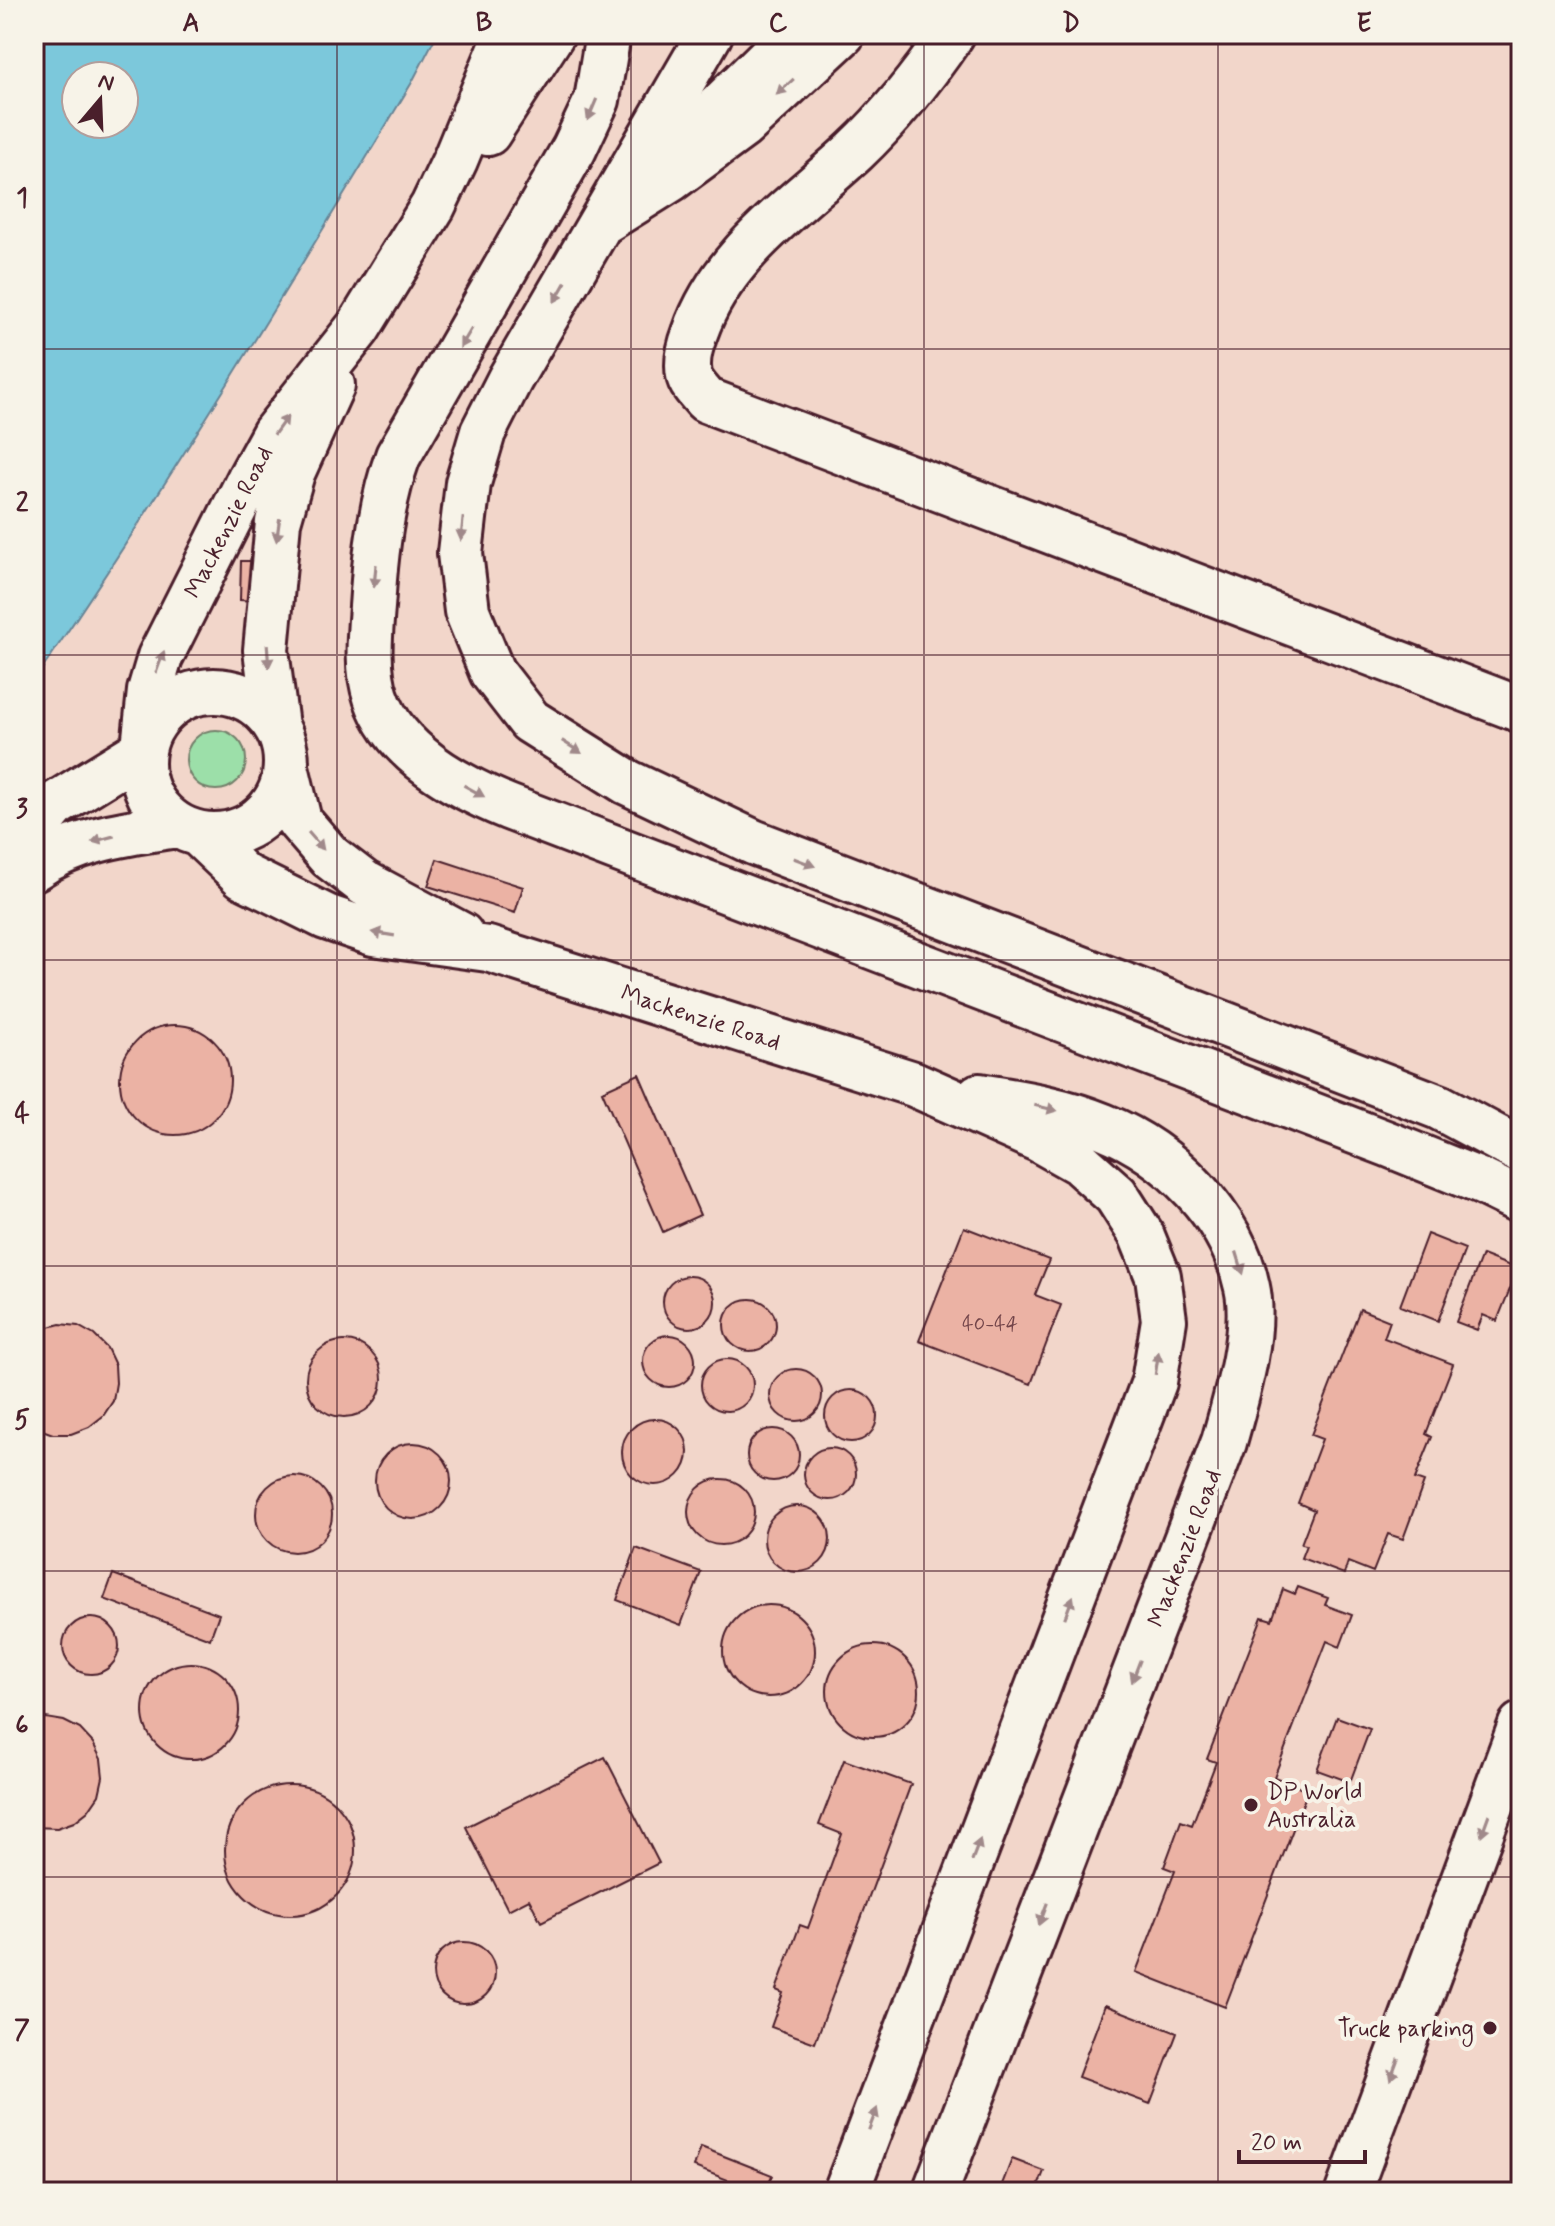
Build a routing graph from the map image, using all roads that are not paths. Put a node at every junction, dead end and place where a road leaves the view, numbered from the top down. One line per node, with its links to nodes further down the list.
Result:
1 (507, 34): 11 (street, Mackenzie Road)
2 (552, 34): 11 (street, Mackenzie Road)
3 (608, 34): 24 (street, one-way to 24)
4 (683, 34): 12 (street)
5 (710, 34): 12 (street)
6 (732, 34): 12 (street)
7 (762, 34): 12 (street)
8 (793, 34): 12 (street)
9 (842, 34): 12 (street, one-way to 12)
10 (952, 34): 14 (street)
11 (479, 128): 13 (street, Mackenzie Road)
12 (599, 224): 23 (street, one-way to 23)
13 (358, 328): 15 (street, Mackenzie Road, one-way to 15); 16 (street, Mackenzie Road, one-way to 13)
14 (1521, 710)
15 (276, 726): 16 (street); 17 (street)
16 (143, 744): 18 (street); 19 (street)
17 (287, 771): 19 (street); 21 (street, Mackenzie Road, one-way to 21)
18 (34, 830)
19 (189, 830): 20 (street, one-way to 20); 21 (street, Mackenzie Road, one-way to 19)
20 (34, 868)
21 (488, 949): 22 (street, Mackenzie Road)
22 (914, 1084): 26 (street, Mackenzie Road, one-way to 22); 27 (street, Mackenzie Road, one-way to 27)
23 (1521, 1151)
24 (1521, 1201)
25 (1521, 1725): 28 (street, one-way to 28)
26 (846, 2192)
27 (935, 2192)
28 (1348, 2192)

